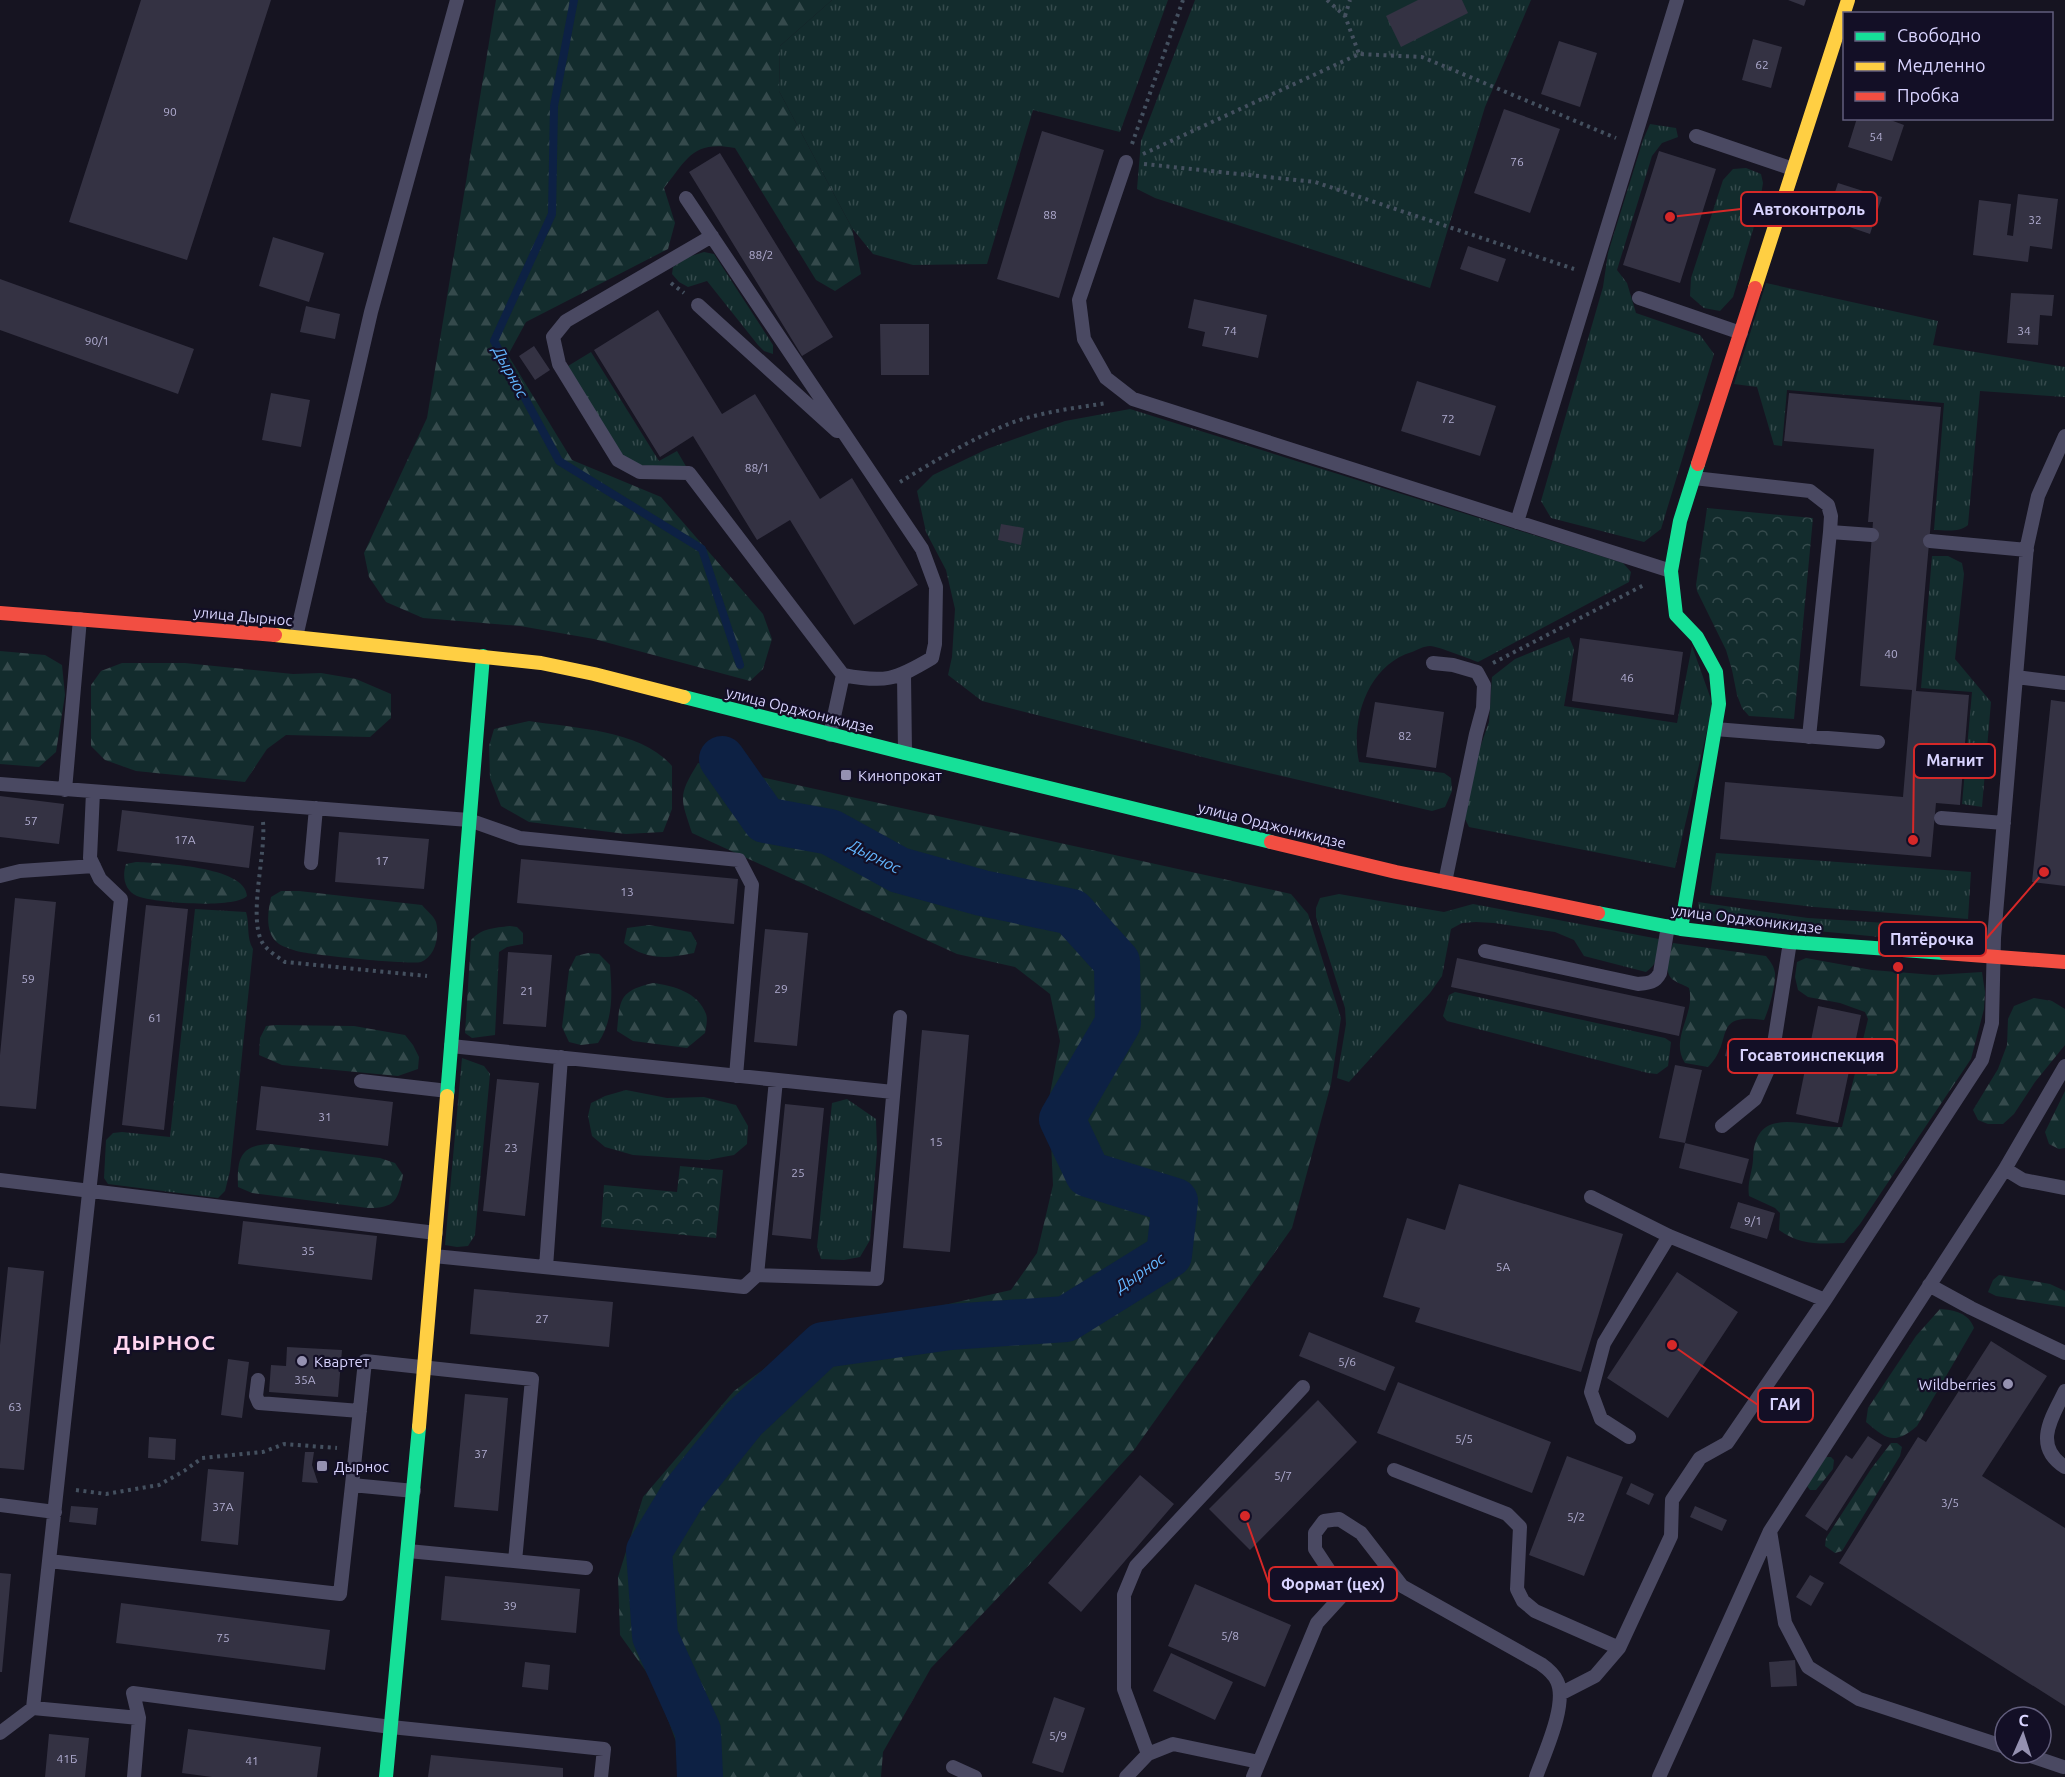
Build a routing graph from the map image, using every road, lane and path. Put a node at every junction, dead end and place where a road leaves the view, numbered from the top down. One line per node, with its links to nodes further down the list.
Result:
1 (458, 0): 33 (lane)
2 (1183, 0): 11 (path)
3 (1327, 0): 6 (path)
4 (1350, 0): 6 (path)
5 (1677, 0): 10 (lane)
6 (1345, 16): 8 (path)
7 (1843, 24): 12 (street)
8 (1359, 54): 10 (path); 11 (path)
9 (1696, 136): 12 (lane)
10 (1632, 145): 16 (lane)
11 (1126, 162): 16 (path); 20 (lane)
12 (1793, 170): 19 (street)
13 (686, 198): 14 (lane)
14 (712, 236): 15 (lane); 22 (lane)
15 (655, 269): 18 (path); 37 (lane)
16 (1592, 275): 25 (lane)
17 (1639, 298): 19 (lane)
18 (698, 305): 22 (lane)
19 (1741, 333): 23 (street)
20 (1133, 399): 24 (path); 25 (lane)
21 (2065, 436): 29 (lane)
22 (854, 447): 24 (lane)
23 (1694, 478): 26 (lane); 30 (street)
24 (884, 492): 38 (lane)
25 (1517, 522): 30 (lane)
26 (1830, 532): 27 (lane); 43 (lane)
27 (1872, 535)
28 (1930, 541): 29 (lane)
29 (2027, 550): 39 (lane)
30 (1671, 571): 36 (path); 41 (street)
31 (0, 613): 32 (street, улица Дырнос)
32 (80, 619): 33 (street, улица Дырнос); 47 (lane)
33 (296, 637): 34 (street, улица Дырнос)
34 (483, 656): 42 (street, улица Орджоникидзе); 52 (street)
35 (1432, 663): 36 (lane)
36 (1477, 672): 57 (lane)
37 (843, 675): 38 (lane); 42 (lane)
38 (904, 675): 45 (lane)
39 (2016, 677): 40 (lane); 53 (lane)
40 (2065, 683)
41 (1715, 729): 43 (lane); 58 (street)
42 (830, 735): 45 (street, улица Орджоникидзе)
43 (1809, 736): 44 (lane)
44 (1878, 742)
45 (905, 753): 57 (street, улица Орджоникидзе)
46 (0, 784): 47 (lane)
47 (65, 790): 48 (lane)
48 (93, 792): 49 (lane); 55 (lane)
49 (252, 803): 50 (lane); 63 (path)
50 (316, 808): 52 (lane); 54 (lane)
51 (1941, 818): 53 (lane)
52 (470, 820): 63 (street); 68 (lane)
53 (2004, 823): 61 (lane)
54 (311, 863)
55 (94, 866): 56 (lane); 77 (lane)
56 (0, 876)
57 (1445, 882): 58 (street, улица Орджоникидзе)
58 (1675, 927): 59 (street, улица Орджоникидзе); 60 (lane)
59 (1790, 942): 61 (street, улица Орджоникидзе); 73 (lane)
60 (1485, 951)
61 (1994, 958): 62 (street, улица Орджоникидзе); 85 (lane)
62 (2065, 962)
63 (457, 978): 65 (street)
64 (900, 1017): 72 (lane)
65 (451, 1046): 66 (lane); 71 (street)
66 (561, 1057): 68 (lane); 82 (lane)
67 (2065, 1066): 74 (lane)
68 (736, 1076): 69 (lane)
69 (776, 1080): 72 (lane); 83 (lane)
70 (360, 1081): 71 (lane)
71 (448, 1091): 79 (street)
72 (894, 1092): 83 (lane)
73 (1722, 1126)
74 (2005, 1169): 76 (lane); 84 (lane)
75 (0, 1180): 77 (lane)
76 (2065, 1188)
77 (89, 1191): 79 (lane); 97 (lane)
78 (1591, 1197): 80 (lane)
79 (436, 1233): 81 (street)
80 (1669, 1236): 85 (lane); 92 (lane)
81 (434, 1256): 82 (lane); 87 (street)
82 (546, 1267): 83 (lane)
83 (757, 1275)
84 (1929, 1286): 86 (lane); 101 (lane)
85 (1825, 1300): 108 (lane)
86 (2065, 1353)
87 (425, 1368): 91 (lane); 98 (street); 104 (lane)
88 (258, 1380): 91 (lane)
89 (1304, 1387): 115 (lane)
90 (2065, 1391): 94 (lane)
91 (360, 1411): 93 (lane)
92 (1629, 1437)
93 (356, 1449): 96 (lane); 97 (path)
94 (2065, 1467)
95 (1394, 1470): 108 (lane)
96 (352, 1485): 98 (lane); 103 (lane)
97 (57, 1488): 100 (lane)
98 (414, 1491): 102 (street)
99 (0, 1505): 100 (lane)
100 (55, 1512): 103 (lane)
101 (1770, 1531): 114 (lane); 127 (lane)
102 (408, 1551): 104 (lane); 112 (street)
103 (50, 1561): 110 (lane)
104 (515, 1561): 105 (lane)
105 (586, 1568)
106 (1402, 1586): 107 (lane); 107 (lane); 109 (lane)
107 (1344, 1593): 116 (lane)
108 (1619, 1648): 109 (lane)
109 (1560, 1694): 126 (lane)
110 (33, 1708): 111 (lane); 113 (lane)
111 (139, 1718): 112 (lane); 120 (lane)
112 (391, 1726): 121 (street); 122 (lane)
113 (0, 1733)
114 (1993, 1743)
115 (1148, 1754): 116 (lane); 124 (lane)
116 (1259, 1762): 125 (lane)
117 (2053, 1764): 119 (lane)
118 (953, 1767): 123 (lane)
119 (2062, 1767)
120 (134, 1777)
121 (386, 1777)
122 (602, 1777)
123 (975, 1777)
124 (1126, 1777)
125 (1253, 1777)
126 (1536, 1777)
127 (1659, 1777)

